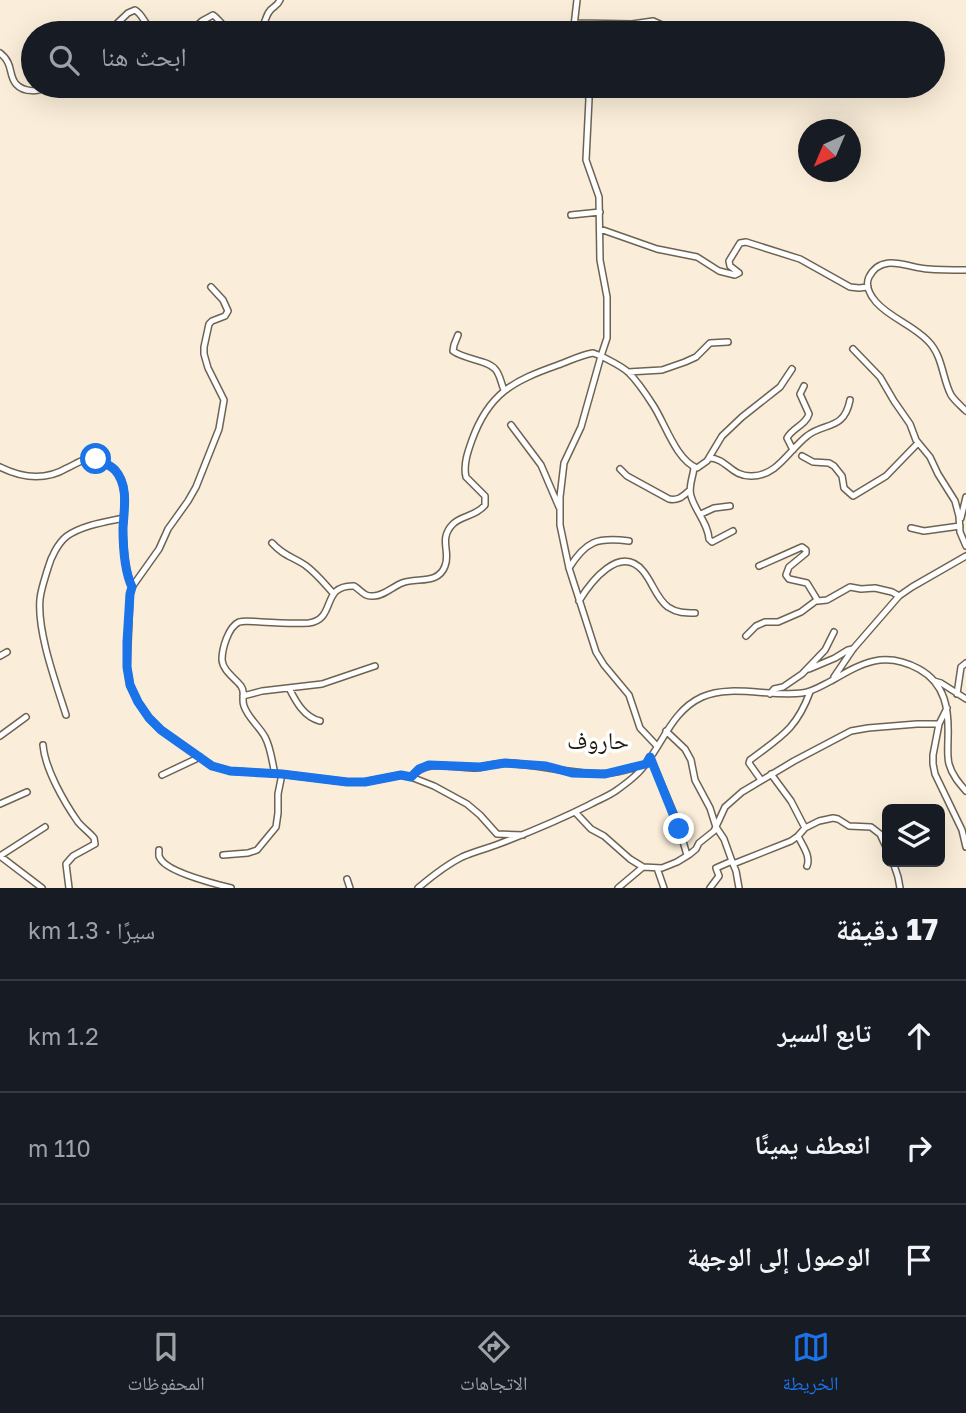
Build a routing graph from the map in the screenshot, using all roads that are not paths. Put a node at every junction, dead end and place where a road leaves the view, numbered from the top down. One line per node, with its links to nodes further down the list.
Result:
1 (280, 0): 7 (street)
2 (577, 0): 8 (street)
3 (120, 21): 4 (street)
4 (144, 21)
5 (202, 21): 6 (street)
6 (220, 21)
7 (264, 21)
8 (575, 21)
9 (0, 53): 10 (street)
10 (21, 87)
11 (589, 98): 12 (street)
12 (600, 212): 13 (street); 14 (street)
13 (570, 215)
14 (600, 229): 17 (street); 21 (street)
15 (966, 270): 17 (street)
16 (211, 287): 51 (street)
17 (868, 287): 27 (street)
18 (458, 335): 25 (street)
19 (728, 342): 23 (street)
20 (853, 349): 29 (street)
21 (601, 356): 23 (street); 25 (street); 39 (street)
22 (792, 369): 32 (street)
23 (628, 372): 34 (street)
24 (804, 386): 30 (street)
25 (504, 390): 52 (street)
26 (850, 400): 30 (street)
27 (966, 411)
28 (511, 425): 39 (street)
29 (918, 443): 31 (street); 42 (street)
30 (793, 450): 32 (street)
31 (802, 456)
32 (709, 458): 34 (street)
33 (0, 467): 41 (street)
34 (694, 468): 36 (street)
35 (621, 469): 36 (street)
36 (690, 490): 40 (street)
37 (966, 497): 42 (street)
38 (730, 506): 40 (street)
39 (559, 507): 50 (street)
40 (701, 514): 44 (street)
41 (124, 518): 51 (street); 74 (street)
42 (959, 523): 43 (street); 47 (street)
43 (911, 528)
44 (733, 531)
45 (629, 541): 50 (street)
46 (272, 543): 52 (street)
47 (966, 546)
48 (966, 556): 53 (street)
49 (759, 566): 54 (street)
50 (569, 568): 55 (street)
51 (132, 587): 82 (street)
52 (333, 593): 71 (street)
53 (899, 596): 54 (street); 59 (street)
54 (817, 600): 58 (street)
55 (579, 601): 56 (street); 81 (street)
56 (695, 613)
57 (834, 632): 64 (street)
58 (746, 636)
59 (853, 649): 64 (street); 65 (street)
60 (7, 652): 61 (street)
61 (0, 656)
62 (966, 663): 70 (street)
63 (375, 666): 67 (street)
64 (805, 670): 69 (street)
65 (832, 680): 66 (street); 68 (street)
66 (934, 681): 70 (street); 73 (street)
67 (289, 688): 71 (street); 76 (street)
68 (810, 692): 69 (street); 90 (street)
69 (770, 694): 78 (street)
70 (957, 694): 72 (street)
71 (243, 696): 85 (street)
72 (966, 699)
73 (947, 708): 77 (street); 91 (street)
74 (66, 715)
75 (26, 717): 79 (street)
76 (320, 721)
77 (939, 724): 87 (street); 101 (street)
78 (666, 731): 81 (street); 96 (street)
79 (0, 736)
80 (44, 745): 113 (street)
81 (657, 746): 83 (street)
82 (200, 757): 85 (street); 88 (street)
83 (650, 757): 84 (street); 104 (street)
84 (646, 764): 89 (street); 94 (street)
85 (275, 774): 86 (street)
86 (282, 774): 89 (street); 103 (street)
87 (771, 774): 90 (street); 97 (street)
88 (162, 775)
89 (411, 777): 98 (street)
90 (761, 780): 96 (street)
91 (966, 791)
92 (27, 792): 93 (street)
93 (0, 804)
94 (575, 812): 98 (street); 108 (street)
95 (45, 827): 105 (street)
96 (716, 827): 104 (street); 106 (street)
97 (805, 828): 99 (street); 100 (street)
98 (523, 835): 116 (street)
99 (798, 836): 106 (street); 107 (street)
100 (882, 838)
101 (966, 847)
102 (159, 850): 114 (street)
103 (223, 855)
104 (687, 855): 110 (street)
105 (0, 856): 112 (street)
106 (732, 862): 119 (street); 120 (street)
107 (807, 866)
108 (643, 867): 110 (street); 117 (street)
109 (894, 867): 121 (street)
110 (657, 868): 118 (street)
111 (347, 879): 115 (street)
112 (42, 888)
113 (69, 888)
114 (231, 888)
115 (350, 888)
116 (418, 888)
117 (618, 888)
118 (664, 888)
119 (710, 888)
120 (739, 888)
121 (900, 888)

